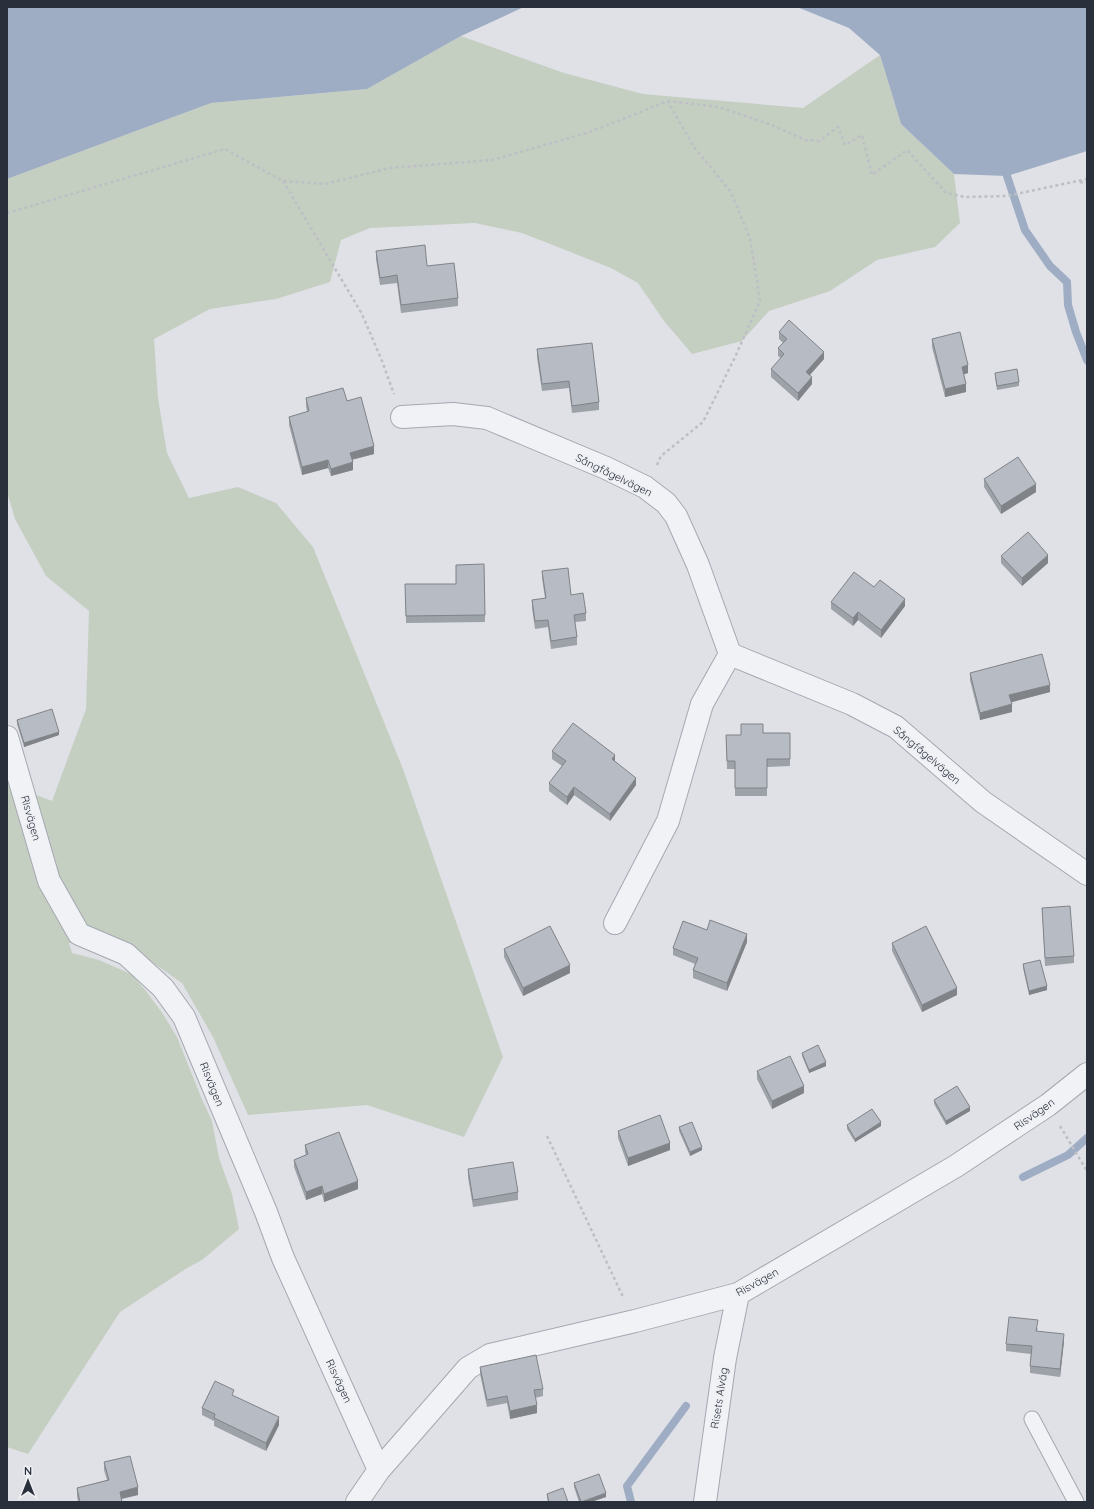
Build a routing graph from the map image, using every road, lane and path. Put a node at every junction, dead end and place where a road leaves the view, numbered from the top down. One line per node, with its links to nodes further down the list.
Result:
1 (668, 102): 3 (path); 4 (path); 8 (path)
2 (1087, 179): 4 (path)
3 (283, 181): 6 (path); 7 (path)
4 (1080, 182): 5 (path)
5 (1087, 183)
6 (7, 213)
7 (402, 417): 8 (street, Sångfågelvägen)
8 (645, 488): 9 (street, Sångfågelvägen)
9 (730, 654): 11 (street, Sångfågelvägen); 12 (street)
10 (7, 736): 20 (street, Risvägen)
11 (1087, 874)
12 (615, 923)
13 (1087, 1074): 17 (street, Risvägen)
14 (547, 1136): 18 (path)
15 (1070, 1143): 16 (path)
16 (1087, 1171)
17 (738, 1294): 18 (street, Risvägen); 22 (street, Risets Alväg)
18 (634, 1321): 20 (street, Risvägen)
19 (1032, 1419): 23 (lane)
20 (380, 1470): 21 (street, Risvägen)
21 (357, 1502)
22 (705, 1502)
23 (1076, 1502)

